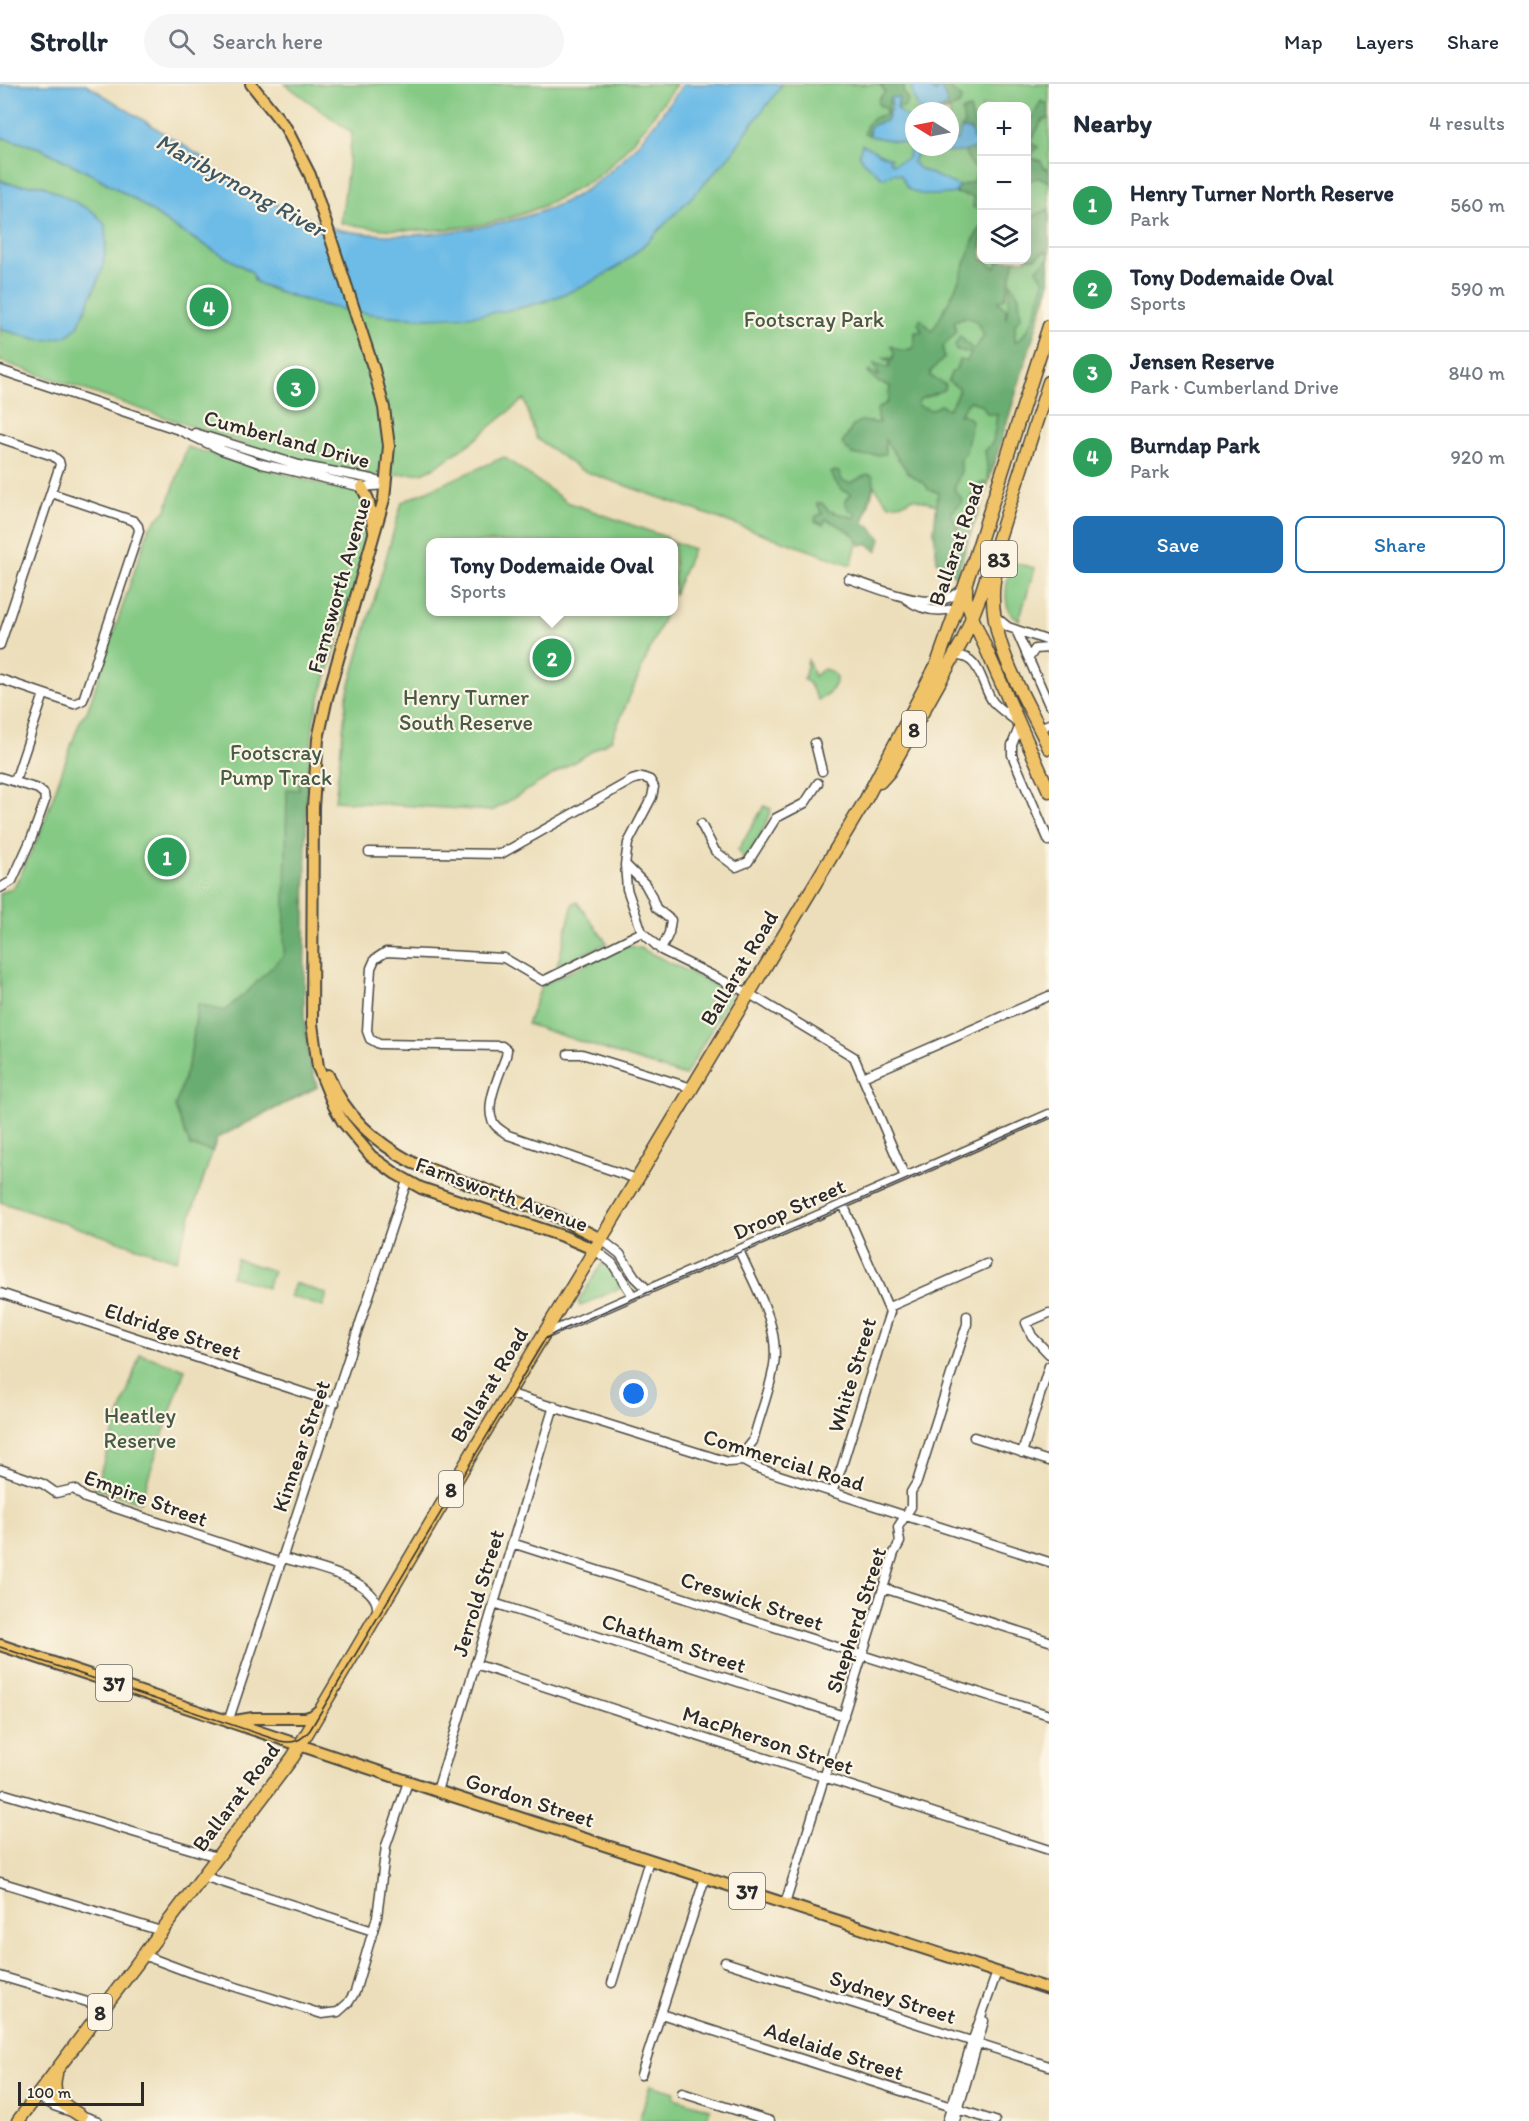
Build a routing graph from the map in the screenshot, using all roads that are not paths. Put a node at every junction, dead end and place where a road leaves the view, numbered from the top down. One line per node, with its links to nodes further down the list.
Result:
1 (251, 84): 7 (main road, Farnsworth Avenue)
2 (1049, 326): 12 (highway, Ballarat Road / 83)
3 (0, 370): 5 (street, Cumberland Drive)
4 (1049, 382): 10 (highway, Ballarat Road / 83)
5 (179, 430): 7 (street, Cumberland Drive); 8 (street, Cumberland Drive)
6 (0, 438): 9 (street)
7 (386, 485): 8 (street, Cumberland Drive); 11 (main road, Farnsworth Avenue)
8 (362, 487): 11 (main road)
9 (51, 493): 21 (street); 26 (street)
10 (1010, 501): 14 (highway, Ballarat Road / 8); 17 (highway, 83)
11 (375, 535): 47 (main road, Farnsworth Avenue)
12 (967, 578): 15 (street); 16 (highway, 83)
13 (849, 579): 15 (street)
14 (981, 594): 16 (highway); 18 (highway, Ballarat Road / 8)
15 (901, 596): 16 (street)
16 (962, 606): 18 (highway, 83); 37 (highway, Ballarat Road / 8)
17 (995, 616): 19 (street); 29 (highway, 83)
18 (972, 617): 23 (highway, Ballarat Road / 8); 28 (highway, 83)
19 (1016, 630): 20 (street); 24 (street)
20 (1049, 641)
21 (0, 645)
22 (1049, 648): 24 (street)
23 (956, 656): 28 (street); 37 (highway, Ballarat Road / 8)
24 (1029, 658): 27 (street)
25 (0, 679): 26 (street)
26 (44, 694): 34 (street)
27 (1049, 705)
28 (1019, 724): 36 (highway, 83); 39 (street)
29 (1045, 726): 31 (highway, 83)
30 (815, 743): 32 (street)
31 (1049, 748)
32 (822, 771)
33 (0, 777): 34 (street)
34 (15, 782): 42 (street)
35 (818, 783): 38 (street)
36 (1049, 791)
37 (866, 799): 45 (highway, Ballarat Road / 8)
38 (701, 824)
39 (1049, 841)
40 (369, 852): 41 (street)
41 (626, 865): 43 (street); 44 (street)
42 (0, 888)
43 (642, 932): 44 (street); 54 (street)
44 (661, 950): 45 (street)
45 (748, 993): 49 (street); 50 (highway, Ballarat Road / 8)
46 (1049, 996): 49 (street)
47 (312, 998): 52 (main road, Farnsworth Avenue); 55 (main road, Farnsworth Avenue)
48 (568, 1054): 50 (street)
49 (863, 1077): 53 (street)
50 (692, 1088): 54 (highway, Ballarat Road / 8)
51 (1049, 1114): 53 (street, Droop Street)
52 (413, 1163): 55 (main road); 56 (main road, Farnsworth Avenue)
53 (905, 1177): 58 (street, Droop Street)
54 (637, 1179): 61 (highway, Ballarat Road / 8)
55 (407, 1181): 59 (main road, Farnsworth Avenue); 74 (street, Kinnear Street)
56 (480, 1188): 57 (main road, Farnsworth Avenue); 59 (main road)
57 (516, 1201): 60 (main road); 61 (main road, Farnsworth Avenue)
58 (843, 1204): 62 (street, Droop Street); 67 (street, White Street)
59 (474, 1206): 60 (main road, Farnsworth Avenue)
60 (510, 1218): 61 (main road, Farnsworth Avenue)
61 (598, 1244): 64 (street, Farnsworth Avenue); 66 (street, Farnsworth Avenue); 70 (highway, Ballarat Road / 8)
62 (739, 1250): 64 (street, Droop Street); 78 (street)
63 (986, 1264): 67 (street)
64 (648, 1290): 66 (street, Droop Street)
65 (0, 1293): 74 (street, Eldridge Street)
66 (633, 1296): 70 (street, Droop Street)
67 (889, 1307): 81 (street, White Street)
68 (1049, 1313): 71 (street)
69 (967, 1316): 82 (street, Shepherd Street)
70 (543, 1335): 73 (highway, Ballarat Road / 8)
71 (1049, 1354)
72 (1049, 1366): 77 (street)
73 (508, 1393): 75 (street, Commercial Road); 87 (highway, Ballarat Road / 8)
74 (335, 1403): 84 (street, Kinnear Street)
75 (554, 1406): 78 (street, Commercial Road); 83 (street, Jerrold Street)
76 (974, 1437): 77 (street)
77 (1022, 1452): 79 (street)
78 (742, 1461): 81 (street, Commercial Road)
79 (1049, 1461)
80 (0, 1469): 84 (street, Empire Street)
81 (832, 1492): 82 (street, Commercial Road)
82 (906, 1516): 85 (street, Commercial Road); 86 (street, Shepherd Street)
83 (513, 1543): 89 (street, Jerrold Street); 93 (street, Creswick Street)
84 (282, 1561): 88 (street); 98 (street, Kinnear Street)
85 (1049, 1562)
86 (883, 1588): 91 (street); 93 (street, Shepherd Street)
87 (390, 1591): 88 (street); 90 (highway, Ballarat Road / 8)
88 (370, 1592): 90 (street)
89 (494, 1604): 94 (street, Jerrold Street); 97 (street, Chatham Street)
90 (377, 1613): 95 (highway, Ballarat Road / 8)
91 (1049, 1641)
92 (0, 1645): 98 (main road, Gordon Street / 37)
93 (863, 1655): 96 (street, Creswick Street); 97 (street, Shepherd Street)
94 (476, 1664): 100 (street, MacPherson Street); 102 (street, Jerrold Street)
95 (322, 1708): 98 (main road); 99 (highway, Ballarat Road / 8)
96 (1049, 1715)
97 (844, 1716): 100 (street, Shepherd Street)
98 (228, 1722): 99 (main road, Gordon Street / 37)
99 (300, 1745): 101 (main road, Gordon Street / 37); 105 (highway, Ballarat Road / 8)
100 (825, 1778): 104 (street, MacPherson Street); 110 (street, Shepherd Street)
101 (408, 1782): 102 (main road, Gordon Street / 37); 112 (street)
102 (437, 1791): 106 (main road, Gordon Street / 37)
103 (5, 1794): 105 (street)
104 (1049, 1850)
105 (217, 1857): 107 (highway, Ballarat Road / 8)
106 (649, 1860): 108 (main road, Gordon Street / 37); 117 (street)
107 (203, 1876): 111 (highway, Ballarat Road / 8); 112 (street)
108 (705, 1878): 110 (main road, Gordon Street / 37); 120 (street)
109 (0, 1882): 111 (street)
110 (785, 1904): 115 (main road, Gordon Street / 37)
111 (161, 1931): 113 (highway, Ballarat Road / 8)
112 (373, 1931): 113 (street)
113 (143, 1955): 119 (highway, Ballarat Road / 8)
114 (725, 1962): 121 (street, Sydney Street)
115 (997, 1972): 118 (main road, Gordon Street / 37); 121 (street)
116 (0, 1976): 119 (street)
117 (612, 1983)
118 (1049, 1989)
119 (104, 2007): 123 (highway, Ballarat Road / 8)
120 (661, 2014): 124 (street); 127 (street, Adelaide Street)
121 (975, 2043): 122 (street, Sydney Street); 127 (street)
122 (1049, 2066)
123 (57, 2070): 126 (highway, Ballarat Road / 8); 128 (highway)
124 (641, 2074)
125 (682, 2093): 131 (street)
126 (37, 2096): 128 (street); 129 (highway, Ballarat Road / 8)
127 (955, 2108): 132 (street); 133 (street); 134 (street, Adelaide Street)
128 (81, 2116): 130 (street)
129 (18, 2121)
130 (98, 2121)
131 (770, 2121)
132 (947, 2121)
133 (956, 2121)
134 (995, 2121)

